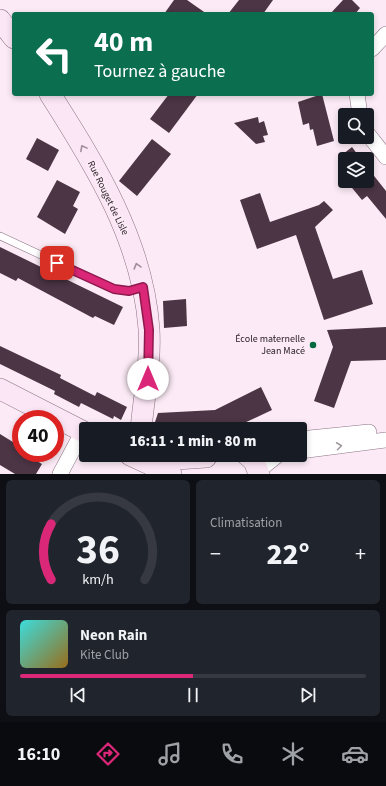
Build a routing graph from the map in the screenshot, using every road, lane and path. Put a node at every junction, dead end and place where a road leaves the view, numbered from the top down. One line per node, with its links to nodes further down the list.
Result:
1 (0, 20): 3 (street)
2 (386, 34): 4 (street)
3 (12, 35)
4 (374, 47)
5 (51, 96): 11 (street, Rue Rouget de Lisle, one-way to 5)
6 (357, 96): 7 (street)
7 (359, 108)
8 (374, 142): 9 (street)
9 (386, 157)
10 (0, 236): 11 (lane)
11 (143, 287): 13 (street, Rue Rouget de Lisle)
12 (0, 389): 14 (street)
13 (142, 422)
14 (79, 429)
15 (386, 430): 16 (street)
16 (307, 438)
17 (386, 440): 19 (street, one-way to 17)
18 (79, 442): 23 (street)
19 (307, 450)
20 (145, 462): 24 (street)
21 (265, 462): 22 (street)
22 (255, 467)
23 (60, 474)
24 (171, 474)

